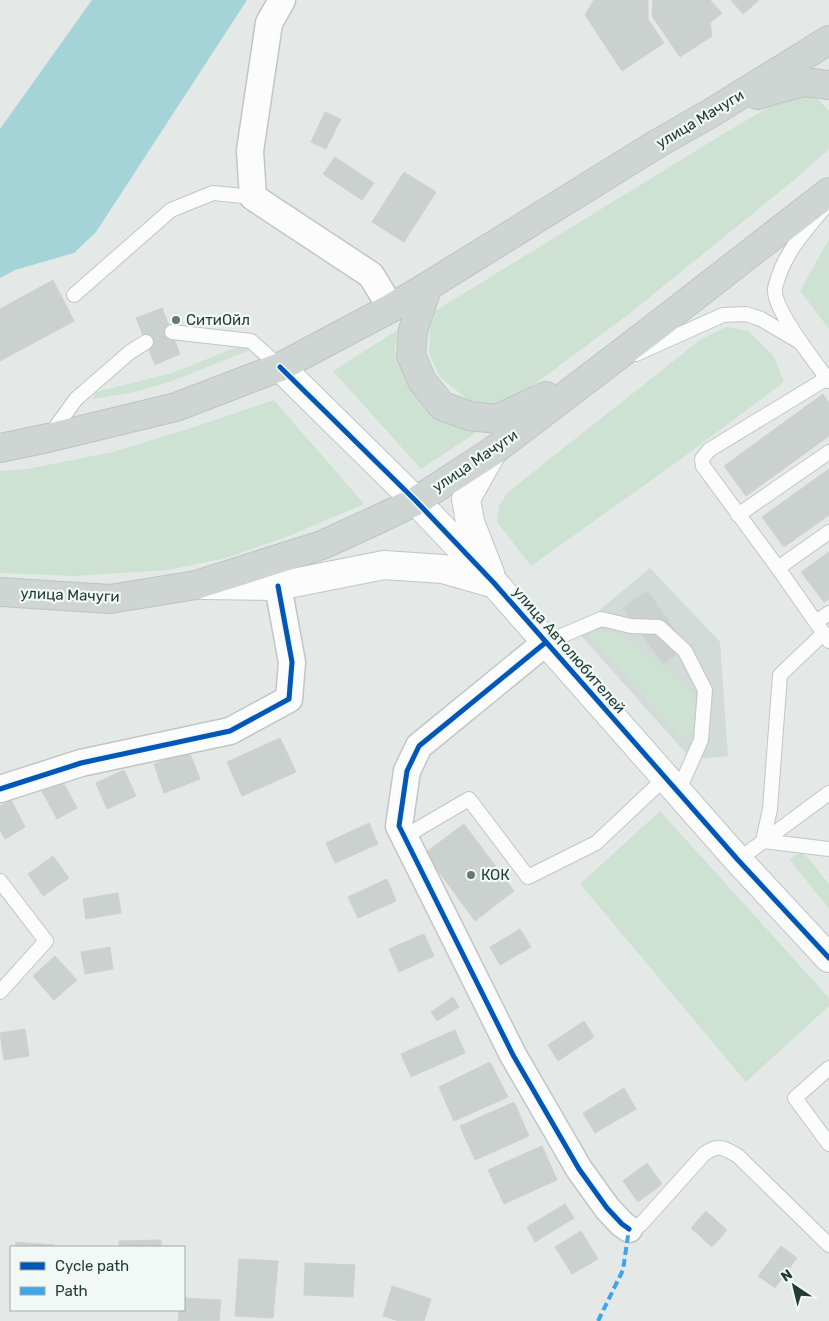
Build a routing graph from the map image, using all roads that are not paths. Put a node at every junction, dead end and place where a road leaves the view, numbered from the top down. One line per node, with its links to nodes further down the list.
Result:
1 (282, 0): 6 (street)
2 (829, 40): 4 (main road, улица Мачуги)
3 (829, 85): 4 (main road)
4 (711, 113): 8 (main road, улица Мачуги)
5 (829, 192): 14 (main road, улица Мачуги)
6 (253, 197): 9 (lane); 10 (street)
7 (829, 203): 13 (lane)
8 (428, 286): 10 (main road, улица Мачуги); 14 (main road)
9 (74, 295)
10 (391, 308): 15 (main road, улица Мачуги)
11 (172, 332): 15 (lane)
12 (146, 342): 18 (lane)
13 (800, 342): 16 (lane); 17 (lane)
14 (619, 355): 16 (main road, улица Мачуги)
15 (280, 367): 18 (main road, улица Мачуги); 22 (street, улица Автолюбителей)
16 (596, 372): 20 (main road, улица Мачуги)
17 (828, 379): 23 (lane)
18 (48, 438): 19 (main road, улица Мачуги)
19 (0, 448)
20 (493, 451): 22 (main road, улица Мачуги); 26 (street)
21 (829, 452): 23 (lane)
22 (416, 501): 26 (street, улица Автолюбителей); 27 (main road, улица Мачуги)
23 (738, 515): 25 (lane)
24 (829, 532): 25 (lane)
25 (778, 568): 31 (lane)
26 (494, 583): 28 (street); 32 (street, улица Автолюбителей)
27 (196, 585): 28 (street); 29 (main road, улица Мачуги)
28 (278, 586): 34 (street)
29 (0, 592)
30 (829, 613): 31 (lane)
31 (823, 632): 37 (lane)
32 (546, 643): 33 (street, улица Автолюбителей); 33 (lane); 36 (street)
33 (672, 785): 36 (lane); 39 (street, улица Автолюбителей)
34 (0, 789)
35 (829, 793): 37 (lane)
36 (404, 837): 45 (street)
37 (763, 841): 38 (lane); 39 (lane)
38 (829, 849)
39 (738, 860): 41 (street, улица Автолюбителей)
40 (0, 882): 42 (lane)
41 (829, 958)
42 (0, 992)
43 (829, 1068): 44 (lane)
44 (829, 1144)
45 (629, 1229): 46 (lane)
46 (829, 1245)

